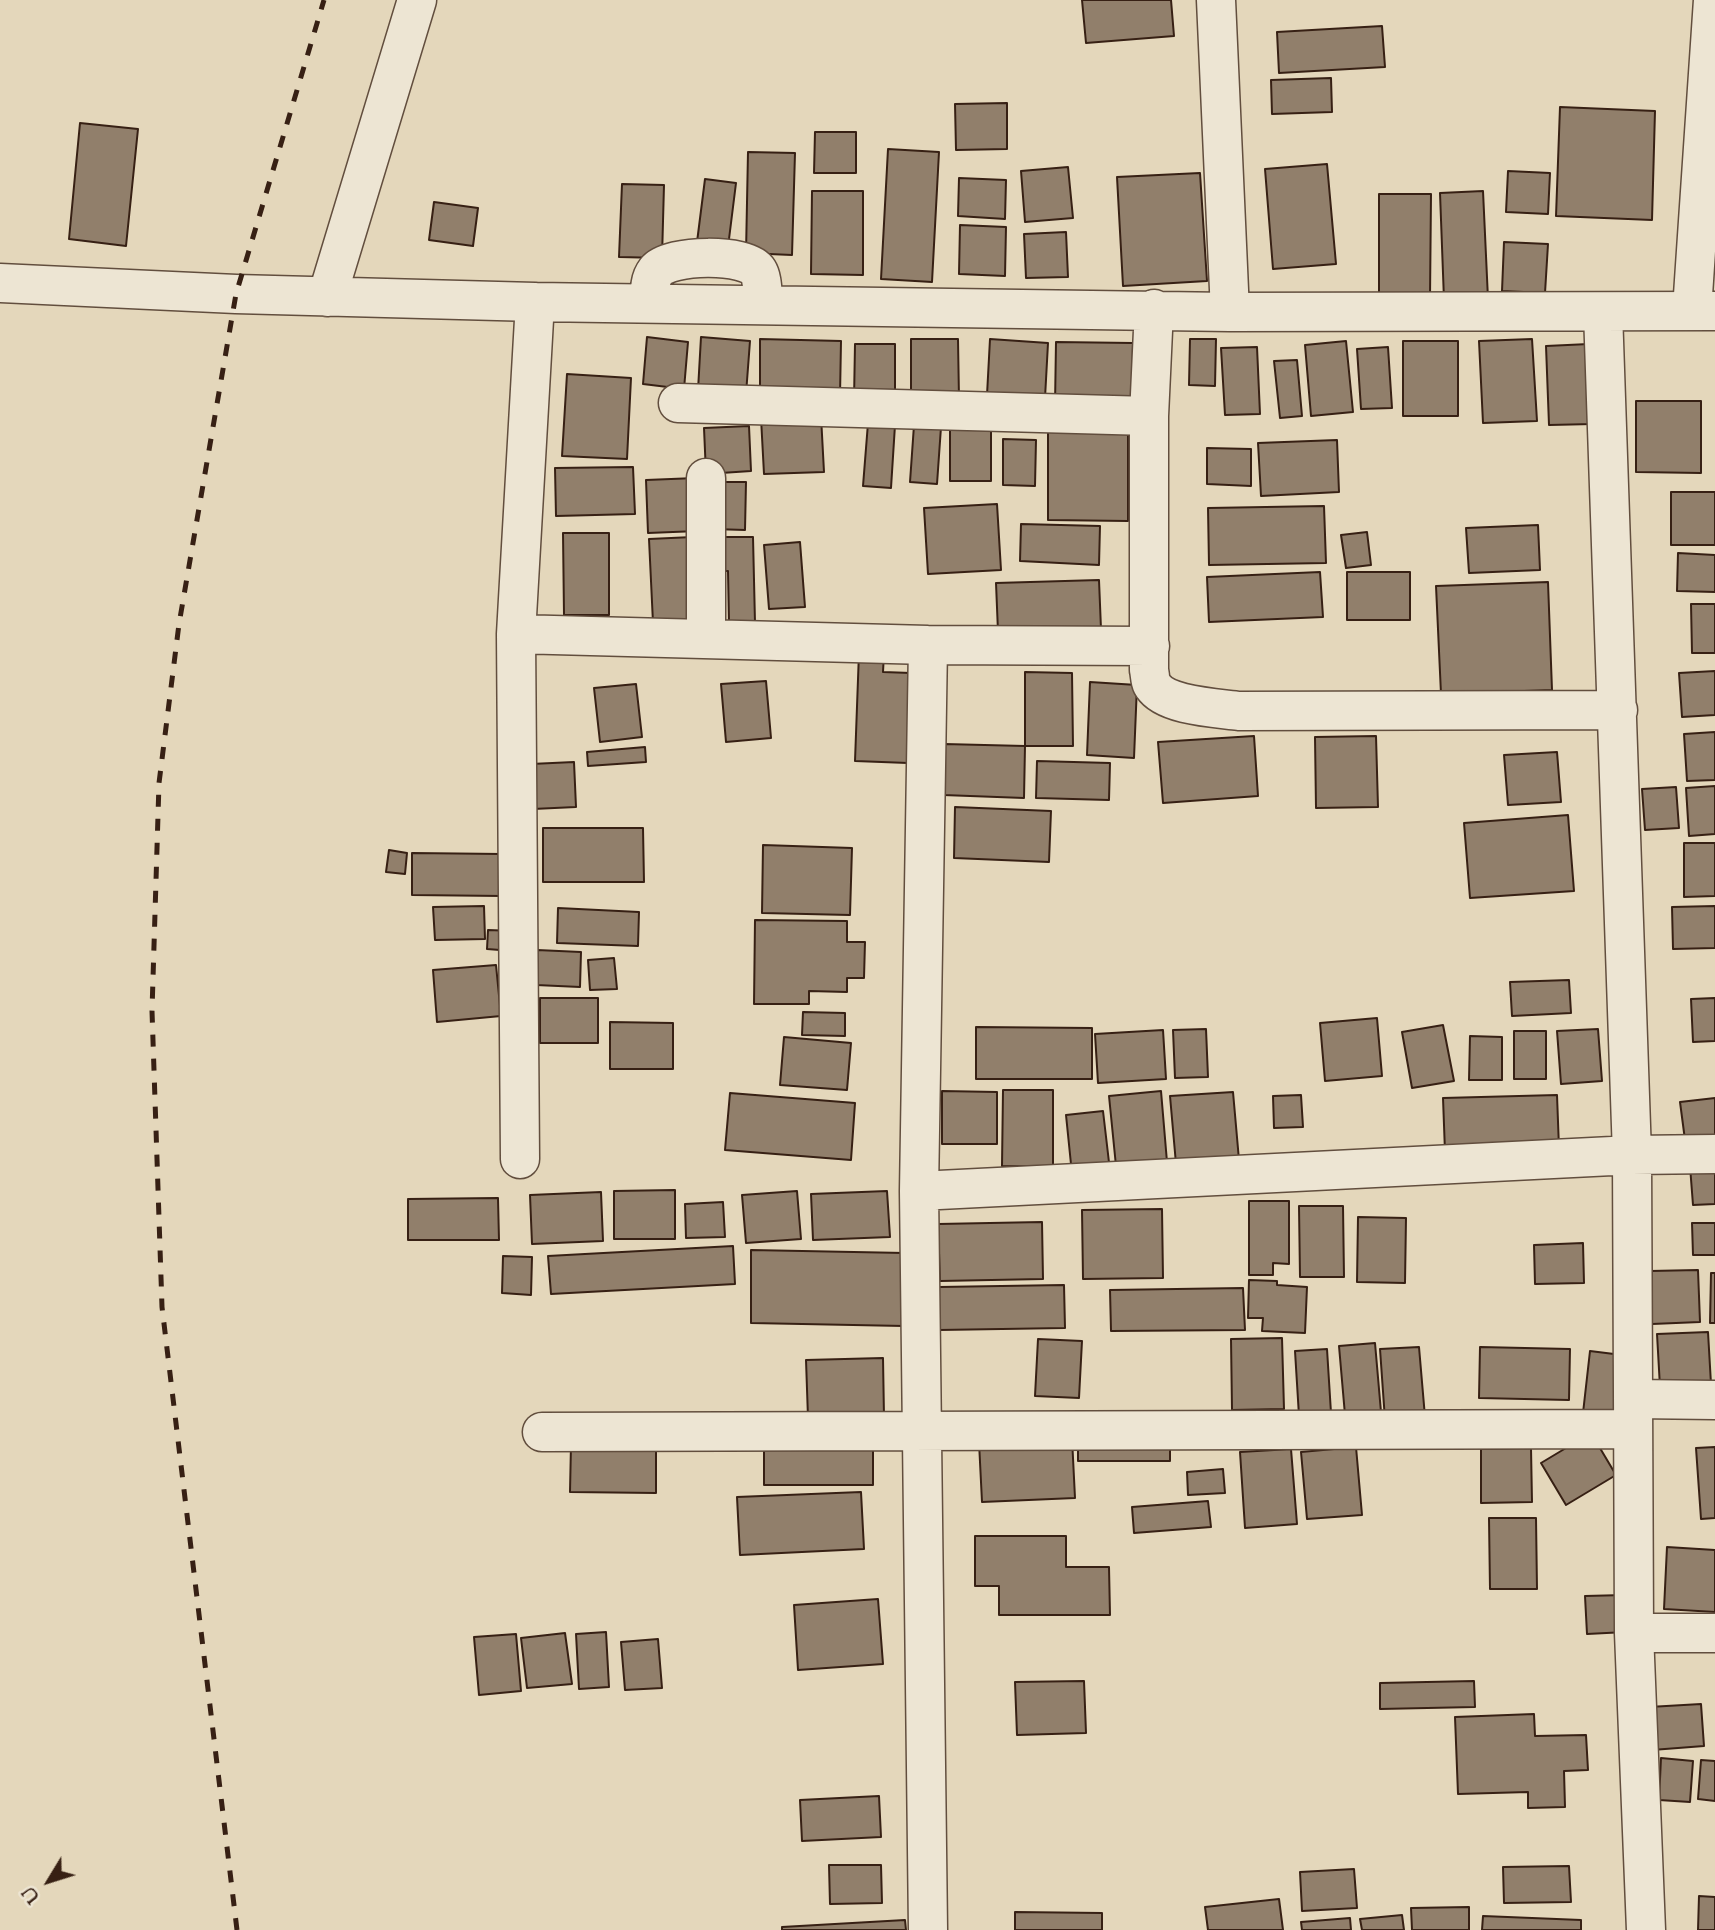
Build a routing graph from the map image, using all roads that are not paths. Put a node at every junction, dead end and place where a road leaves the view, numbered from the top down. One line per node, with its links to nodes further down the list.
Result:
1 (416, 0): 5 (street)
2 (1216, 0): 9 (street)
3 (1713, 0): 8 (street)
4 (0, 283): 5 (street)
5 (327, 297): 6 (street)
6 (535, 302): 7 (street); 14 (street)
7 (1154, 309): 9 (street); 12 (street)
8 (1704, 310): 10 (street)
9 (1230, 312): 10 (street)
10 (1603, 312): 18 (street)
11 (678, 403): 12 (street)
12 (1149, 416): 17 (street)
13 (706, 478): 15 (street)
14 (516, 634): 15 (street); 21 (street)
15 (706, 638): 16 (street)
16 (928, 645): 17 (street); 22 (street)
17 (1150, 646): 18 (street)
18 (1618, 710): 20 (street)
19 (1715, 1154): 20 (street)
20 (1632, 1156): 22 (street); 24 (street)
21 (520, 1159)
22 (919, 1191): 25 (street)
23 (1715, 1400): 24 (street)
24 (1634, 1414): 25 (street); 27 (street)
25 (923, 1429): 26 (street); 29 (street)
26 (542, 1432)
27 (1634, 1633): 28 (street); 30 (street)
28 (1715, 1633)
29 (928, 1930)
30 (1646, 1930)

